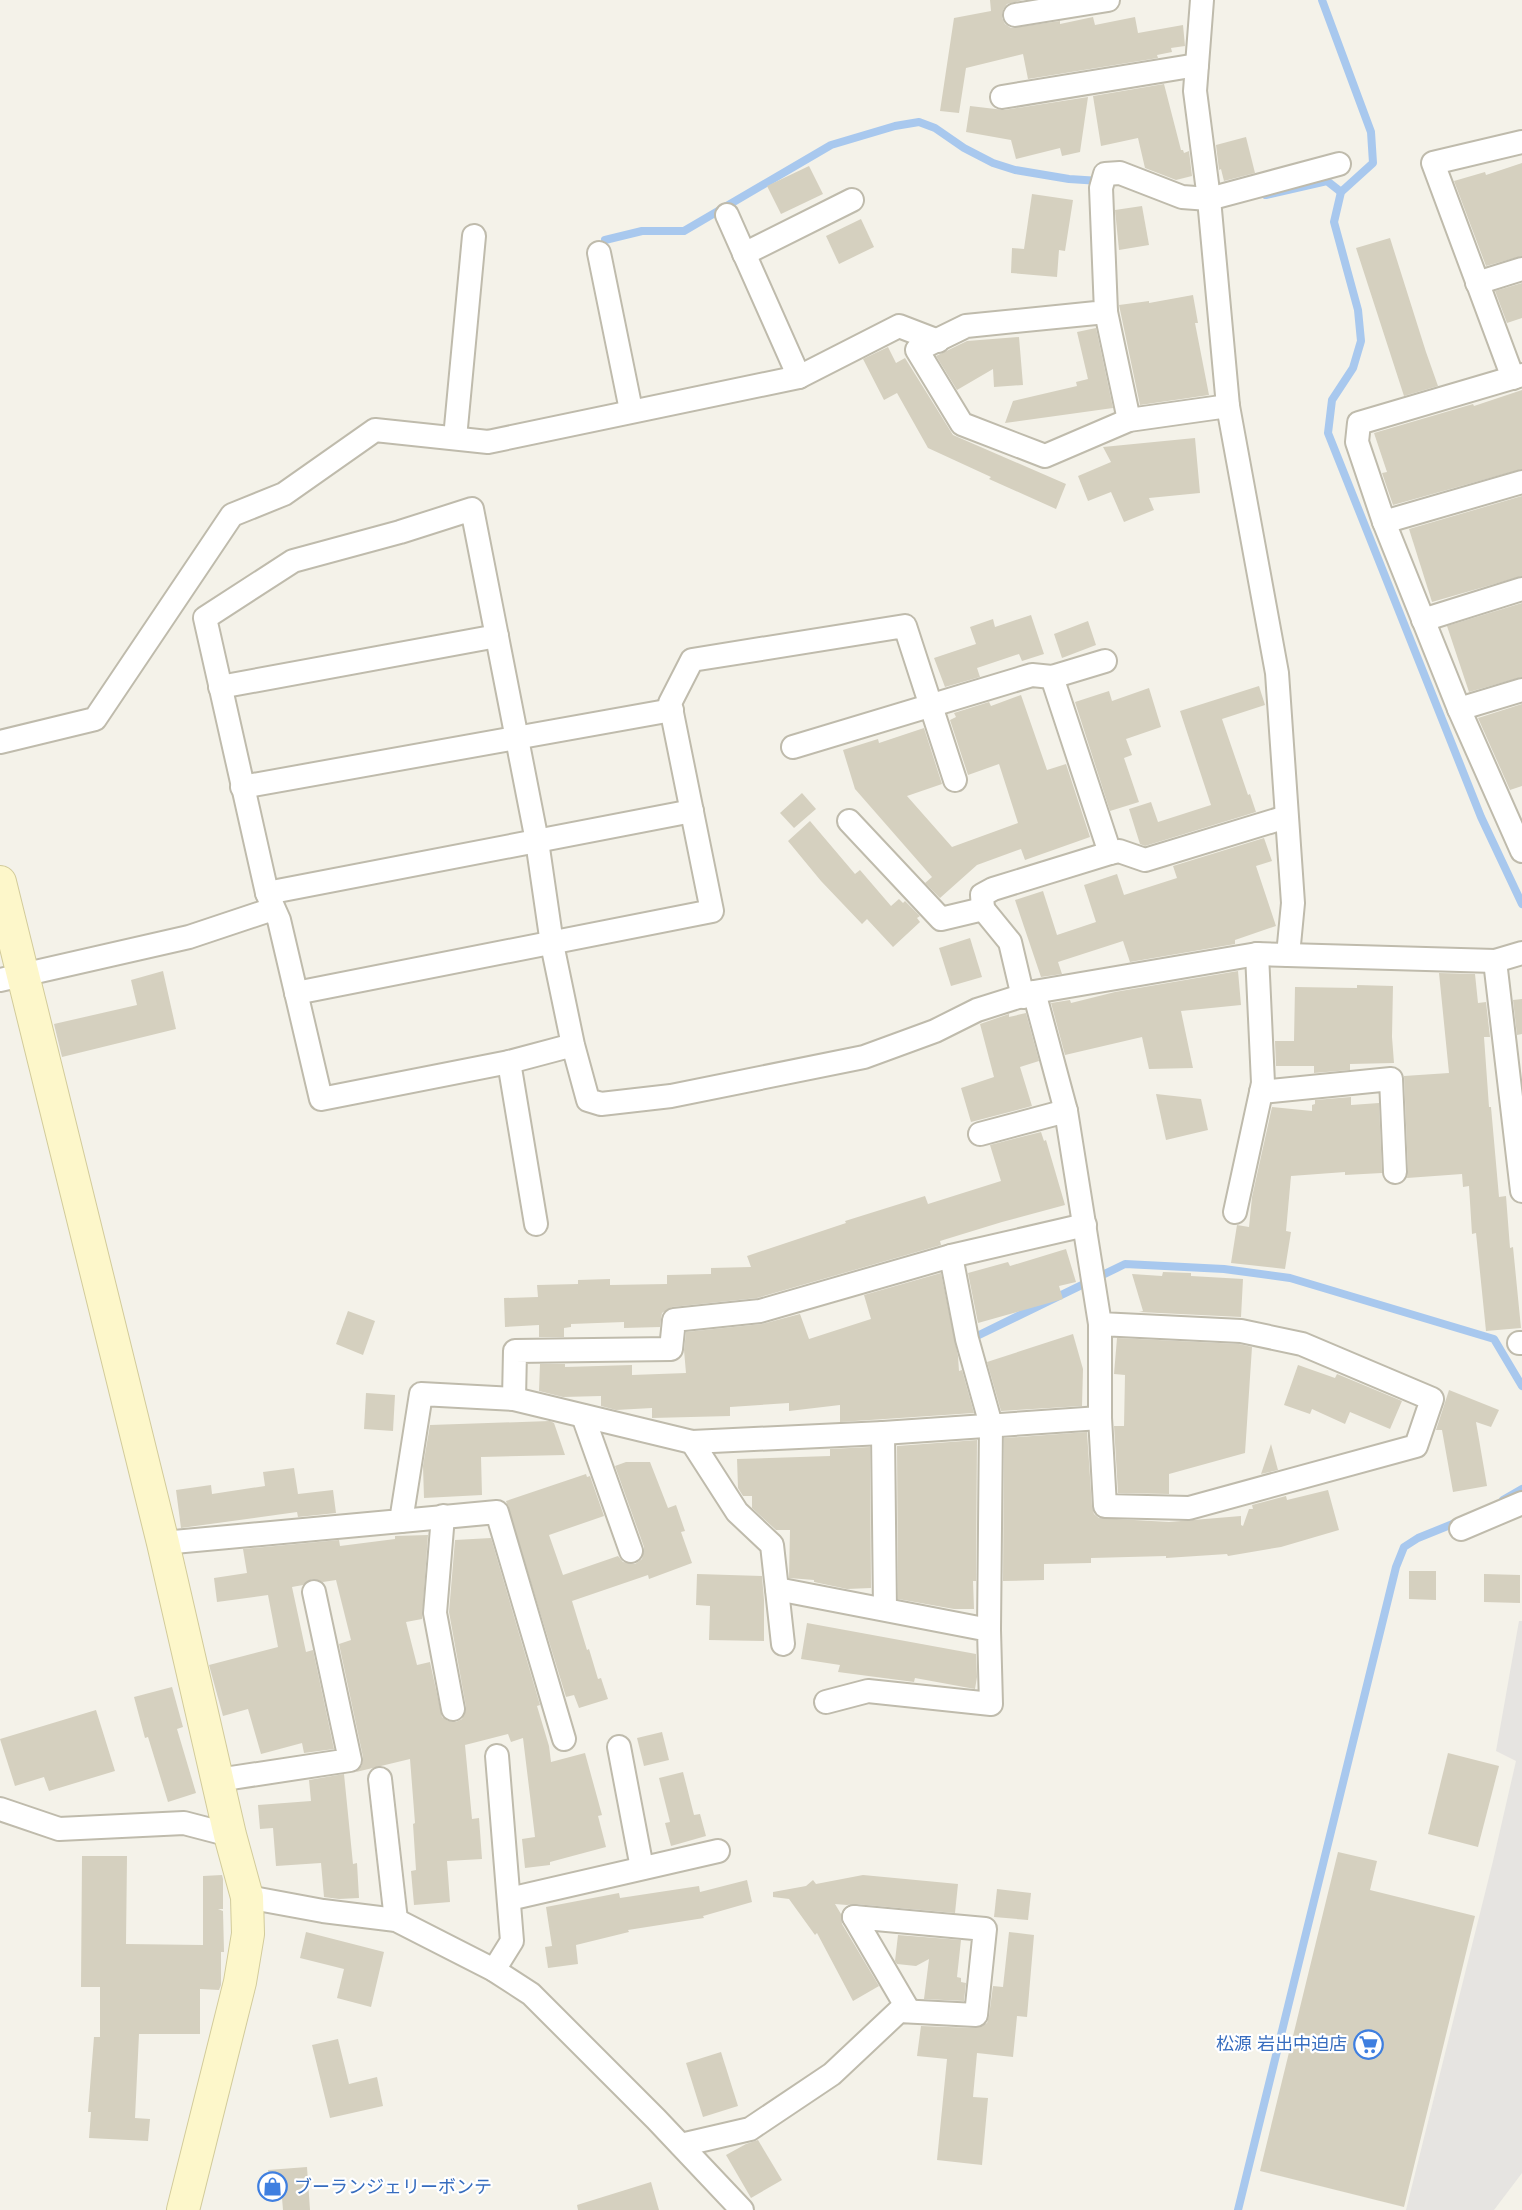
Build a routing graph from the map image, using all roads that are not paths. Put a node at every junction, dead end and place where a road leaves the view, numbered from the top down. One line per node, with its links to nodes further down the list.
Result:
1 (1108, 0): 3 (street)
2 (1202, 0): 4 (street)
3 (1015, 15)
4 (1197, 65): 5 (street); 8 (street)
5 (1002, 97)
6 (1522, 142): 15 (street)
7 (1339, 164): 8 (street)
8 (1209, 199): 16 (street); 20 (street)
9 (852, 200): 13 (street)
10 (727, 215): 13 (street)
11 (474, 236): 23 (street)
12 (599, 253): 21 (street)
13 (744, 254): 19 (street)
14 (1522, 269): 15 (street)
15 (1477, 283): 18 (street)
16 (1106, 312): 17 (street); 22 (street)
17 (938, 340): 19 (street); 22 (street)
18 (1517, 376): 25 (street)
19 (799, 377): 21 (street)
20 (1228, 406): 22 (street); 43 (street)
21 (631, 410): 23 (street)
22 (1129, 420)
23 (455, 438): 37 (street)
24 (1522, 482): 25 (street)
25 (1384, 522): 27 (street)
26 (1522, 589): 27 (street)
27 (1423, 620): 34 (street)
28 (497, 636): 31 (street); 31 (street); 36 (street)
29 (1105, 661): 30 (street)
30 (1052, 677): 33 (street); 47 (street)
31 (220, 687): 40 (street)
32 (1522, 690): 34 (street)
33 (932, 706): 35 (street); 38 (street); 39 (street)
34 (1459, 709): 41 (street)
35 (672, 710): 36 (street); 42 (street)
36 (517, 737): 40 (street); 45 (street)
37 (0, 742)
38 (793, 747)
39 (955, 780)
40 (242, 787): 49 (street)
41 (1513, 807): 46 (street)
42 (692, 811): 45 (street); 51 (street)
43 (1286, 817): 47 (street); 54 (street)
44 (849, 821): 50 (street)
45 (537, 841): 49 (street); 51 (street)
46 (1522, 851)
47 (1110, 853): 50 (street)
48 (0, 882): 56 (street)
49 (270, 901): 56 (street); 57 (street)
50 (983, 909): 58 (street)
51 (552, 944): 57 (street); 59 (street)
52 (1522, 953): 55 (street)
53 (1257, 954): 54 (street); 58 (street); 61 (street)
54 (1288, 955): 55 (street)
55 (1495, 961): 65 (street)
56 (11, 978): 81 (street)
57 (296, 993): 60 (street)
58 (1029, 994): 59 (street); 62 (street)
59 (573, 1046): 60 (street)
60 (509, 1062): 67 (street)
61 (1261, 1092): 64 (street); 66 (street)
62 (1066, 1111): 63 (street); 68 (street)
63 (980, 1134)
64 (1395, 1172)
65 (1522, 1191)
66 (1235, 1212)
67 (536, 1224)
68 (1085, 1225): 69 (street); 70 (street)
69 (951, 1256): 71 (street); 74 (street)
70 (1100, 1324): 73 (street); 73 (street)
71 (514, 1399): 72 (street); 79 (street)
72 (584, 1416): 76 (street); 82 (street)
73 (1100, 1418): 74 (street)
74 (991, 1425): 75 (street); 86 (street)
75 (883, 1432): 76 (street); 85 (street)
76 (692, 1442): 83 (street)
77 (1522, 1503): 80 (street)
78 (443, 1516): 79 (street); 89 (street); 90 (street)
79 (401, 1521): 81 (street)
80 (1461, 1529)
81 (163, 1543): 94 (street)
82 (631, 1551)
83 (777, 1589): 85 (street); 87 (street)
84 (314, 1592): 94 (street)
85 (885, 1610): 86 (street)
86 (989, 1630): 88 (street)
87 (783, 1644)
88 (826, 1702)
89 (453, 1708)
90 (564, 1739)
91 (619, 1748): 98 (street)
92 (497, 1756): 100 (street)
93 (380, 1779): 101 (street)
94 (218, 1780): 96 (street)
95 (0, 1809): 96 (street)
96 (230, 1835): 99 (street)
97 (718, 1851): 98 (street)
98 (642, 1869): 100 (street)
99 (247, 1897): 101 (street); 105 (street)
100 (509, 1899): 102 (street)
101 (396, 1920): 102 (street)
102 (494, 1970): 104 (street)
103 (909, 2011): 103 (street); 104 (street)
104 (681, 2145): 106 (street)
105 (183, 2210)
106 (742, 2210)

